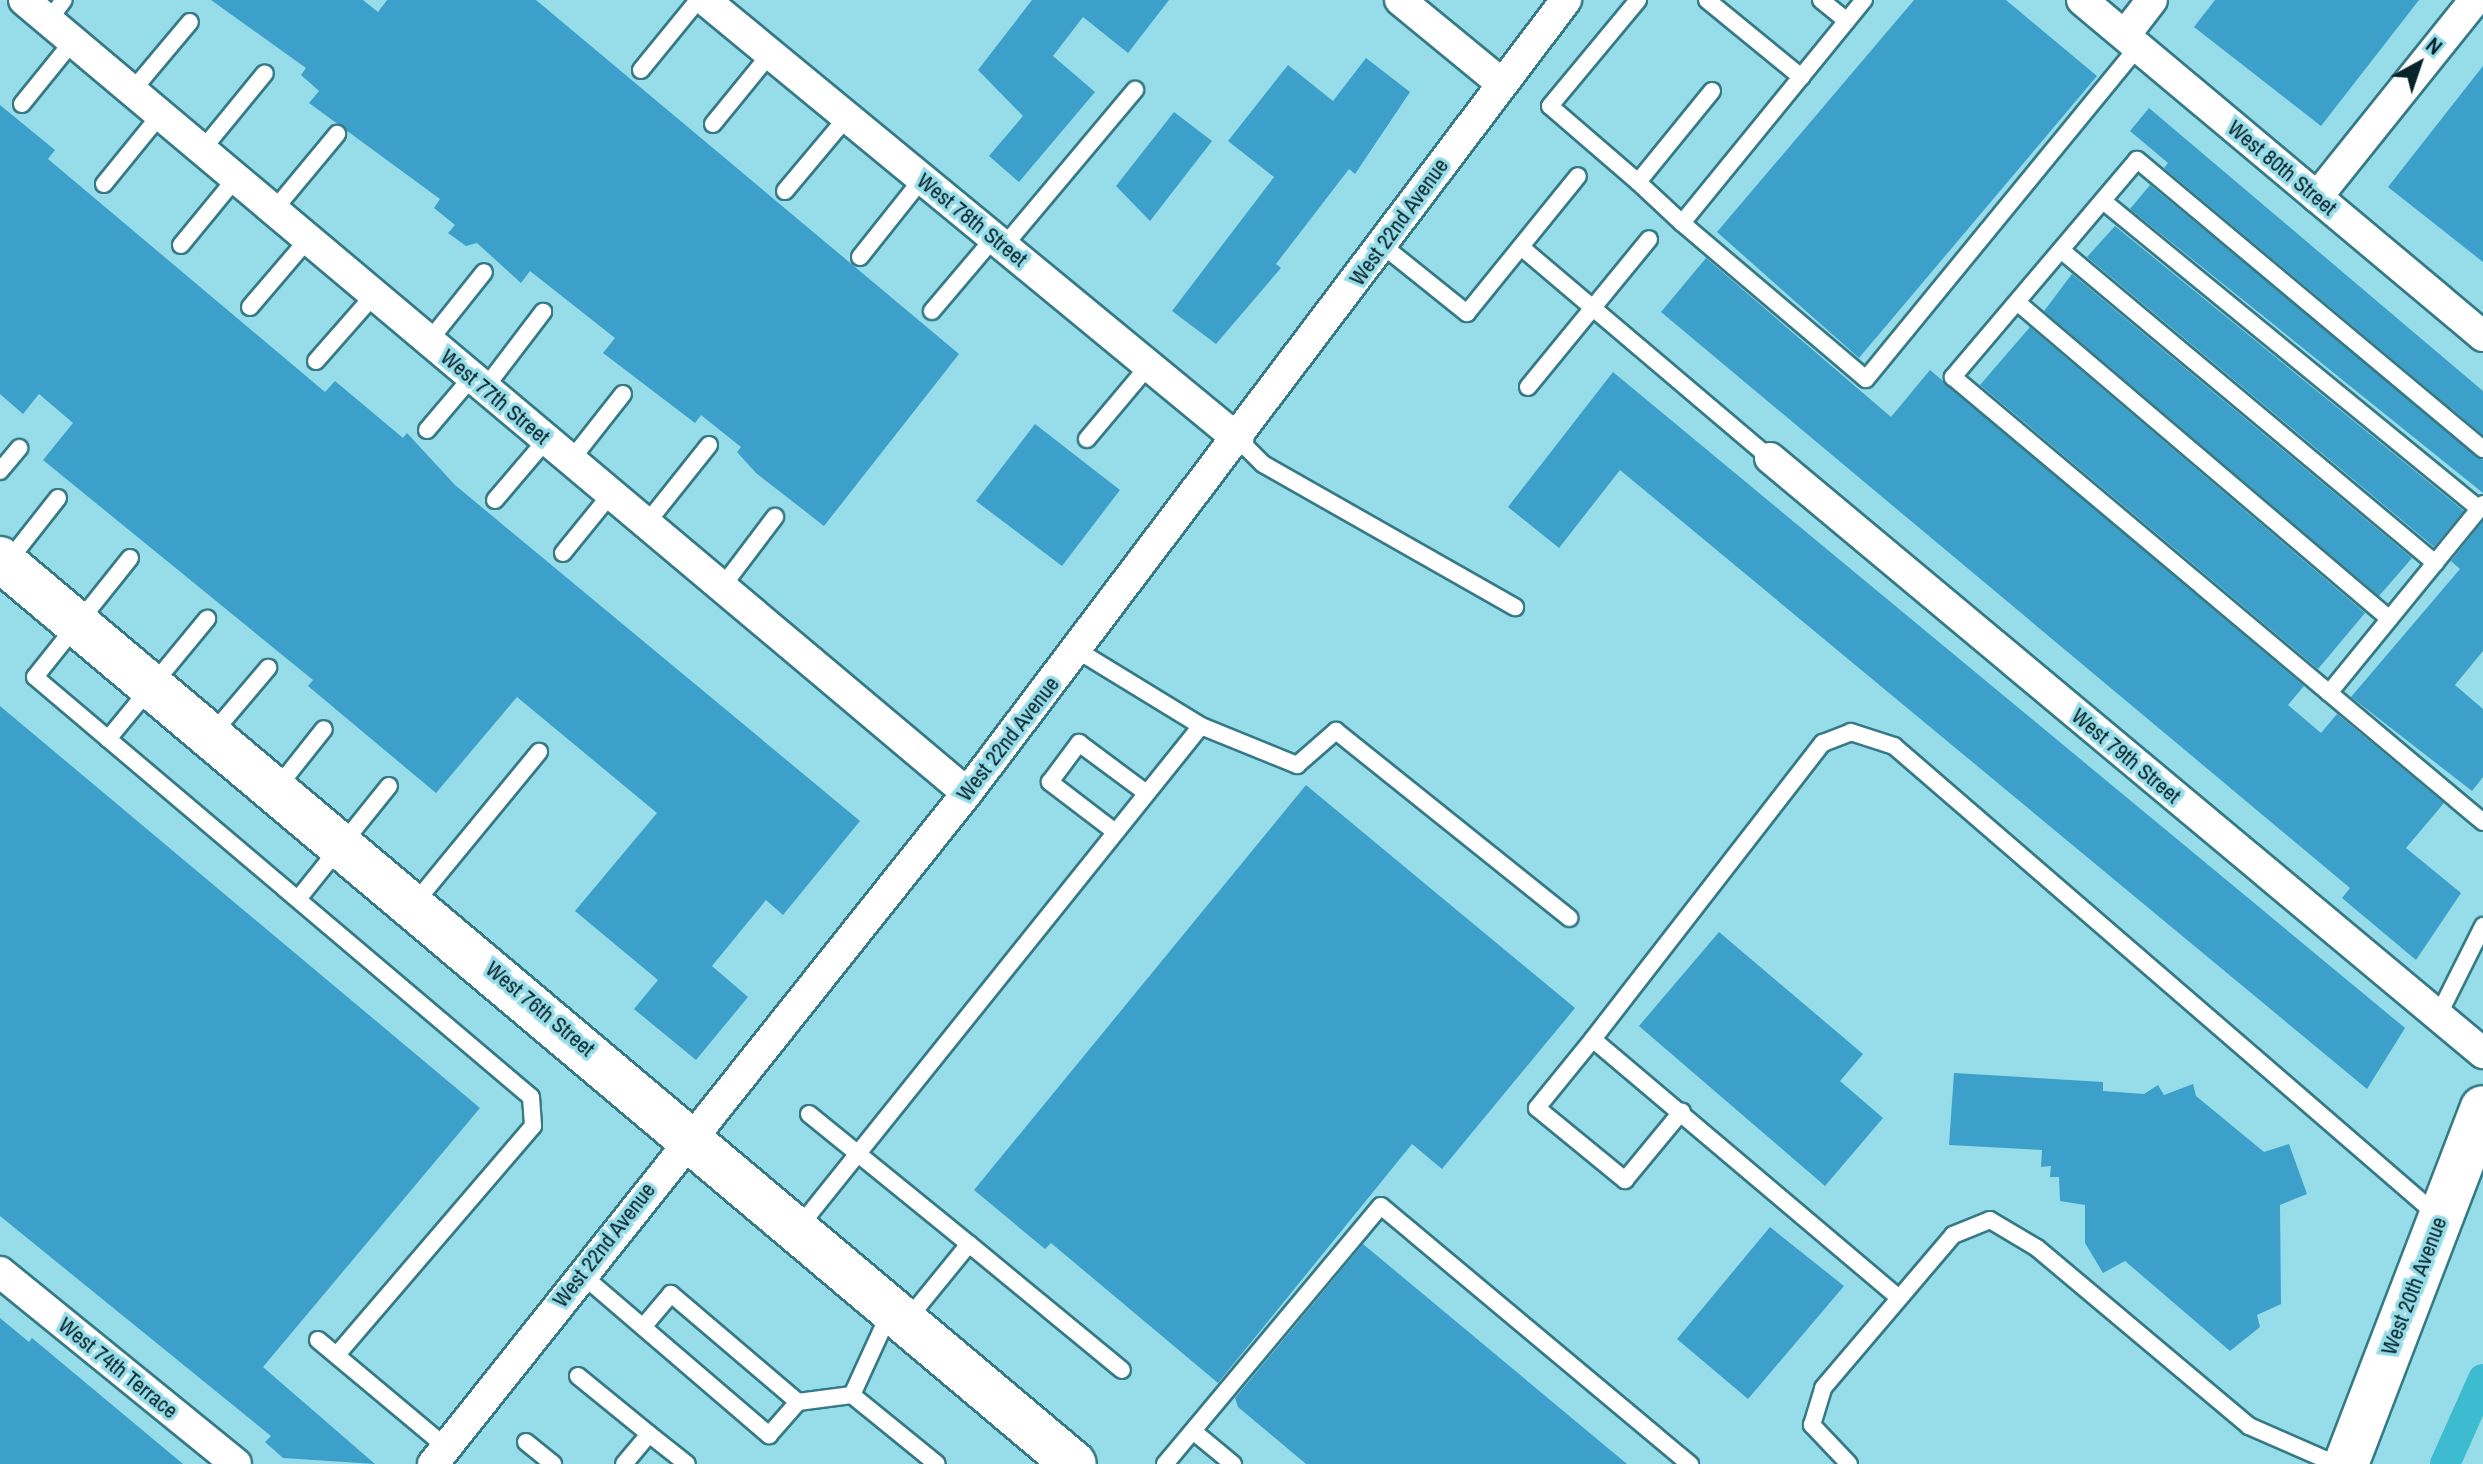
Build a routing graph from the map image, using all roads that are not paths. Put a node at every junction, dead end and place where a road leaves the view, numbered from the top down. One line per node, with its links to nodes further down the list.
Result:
1 (24, 0): 13 (street, West 77th Street)
2 (698, 0): 19 (lane)
3 (705, 0): 18 (street, West 78th Street)
4 (1400, 0): 22 (street)
5 (1566, 0): 22 (street, West 22nd Avenue)
6 (1638, 0): 35 (lane)
7 (1707, 0): 21 (lane)
8 (1821, 0): 14 (lane)
9 (1864, 0): 14 (lane)
10 (2082, 0): 17 (street, West 80th Street)
11 (2152, 0): 17 (street)
12 (2475, 0): 38 (street)
13 (56, 10): 16 (street, West 77th Street)
14 (1847, 21): 21 (lane)
15 (190, 22): 24 (lane)
16 (73, 41): 24 (street, West 77th Street); 26 (lane)
17 (2131, 41): 38 (street, West 80th Street); 41 (lane)
18 (770, 54): 28 (street, West 78th Street); 29 (lane)
19 (641, 70)
20 (265, 73): 31 (lane)
21 (1801, 77): 41 (lane)
22 (1501, 83): 46 (street, West 22nd Avenue)
23 (1135, 90): 44 (lane)
24 (132, 91): 27 (street, West 77th Street)
25 (1712, 91): 35 (lane)
26 (22, 104)
27 (160, 115): 31 (street, West 77th Street); 36 (lane)
28 (847, 117): 34 (street, West 78th Street); 37 (lane)
29 (713, 124)
30 (337, 134): 40 (lane)
31 (202, 150): 33 (street, West 77th Street)
32 (1578, 176): 47 (lane)
33 (236, 178): 40 (street, West 77th Street); 45 (lane)
34 (922, 179): 44 (street, West 78th Street); 49 (lane)
35 (1638, 182): 41 (lane)
36 (104, 184)
37 (785, 191)
38 (2317, 197): 57 (street, West 80th Street)
39 (2103, 201): 48 (lane); 70 (lane); 77 (lane)
40 (274, 210): 42 (street, West 77th Street)
41 (1682, 223)
42 (308, 239): 51 (street, West 77th Street); 53 (lane)
43 (1649, 239): 54 (lane)
44 (999, 242): 55 (lane); 60 (street, West 78th Street)
45 (181, 245)
46 (1382, 245): 47 (lane); 66 (street, West 22nd Avenue)
47 (1521, 247): 54 (lane)
48 (2061, 250): 52 (lane); 82 (lane)
49 (860, 257)
50 (484, 272): 58 (lane)
51 (374, 295): 58 (street, West 77th Street); 59 (lane)
52 (2017, 302): 87 (lane); 92 (lane)
53 (250, 307)
54 (1592, 308): 62 (lane); 71 (lane)
55 (932, 311)
56 (543, 312): 61 (lane)
57 (2483, 336)
58 (429, 341): 61 (street, West 77th Street)
59 (316, 361)
60 (1149, 365): 65 (lane); 66 (street, West 78th Street)
61 (478, 383): 64 (lane); 67 (street, West 77th Street)
62 (1528, 387)
63 (623, 394): 72 (lane)
64 (427, 430)
65 (1087, 439)
66 (1238, 439): 85 (lane); 89 (street, West 22nd Avenue)
67 (546, 440): 72 (street, West 77th Street); 76 (lane)
68 (709, 445): 79 (lane)
69 (19, 448): 73 (lane)
70 (2483, 449)
71 (1770, 458): 109 (street, West 79th Street)
72 (571, 460): 74 (street, West 77th Street)
73 (0, 471)
74 (611, 494): 79 (street, West 77th Street); 80 (lane)
75 (58, 498): 83 (lane)
76 (495, 500)
77 (2481, 507): 82 (lane)
78 (775, 517): 84 (lane)
79 (646, 524): 84 (street, West 77th Street)
80 (563, 553)
81 (130, 558): 88 (lane)
82 (2435, 563): 87 (lane)
83 (2, 565): 88 (street, West 76th Street)
84 (722, 587): 101 (street, West 77th Street)
85 (1515, 607)
86 (207, 619): 91 (lane)
87 (2389, 619): 92 (lane)
88 (77, 623): 91 (street, West 76th Street); 96 (lane)
89 (1077, 650): 93 (lane); 101 (street, West 22nd Avenue)
90 (268, 668): 95 (lane)
91 (153, 687): 95 (street, West 76th Street); 96 (lane)
92 (2329, 693): 102 (lane)
93 (1201, 726): 100 (lane); 107 (lane)
94 (324, 729): 99 (lane)
95 (211, 735): 99 (street, West 76th Street)
96 (108, 739): 105 (lane)
97 (539, 752): 106 (lane)
98 (389, 786): 104 (lane)
99 (276, 790): 104 (street, West 76th Street)
100 (1145, 792): 103 (lane); 103 (lane)
101 (967, 793): 115 (street, West 22nd Avenue)
102 (2483, 822)
103 (1114, 831): 116 (lane)
104 (343, 845): 105 (lane); 106 (street, West 76th Street)
105 (298, 899): 126 (lane)
106 (414, 904): 115 (street, West 76th Street)
107 (1569, 918)
108 (2483, 926): 109 (lane)
109 (2437, 1018): 111 (street, West 79th Street)
110 (1593, 1039): 113 (lane); 113 (lane); 117 (lane)
111 (2483, 1053)
112 (2483, 1108): 117 (street, West 20th Avenue)
113 (1682, 1111): 122 (lane)
114 (809, 1114): 116 (lane)
115 (692, 1136): 118 (street, West 76th Street); 120 (street, West 22nd Avenue)
116 (860, 1155): 118 (lane); 119 (lane)
117 (2441, 1218): 146 (street, West 20th Avenue)
118 (799, 1227): 123 (street, West 76th Street)
119 (969, 1244): 123 (lane); 127 (lane)
120 (581, 1274): 124 (lane); 134 (street, West 22nd Avenue)
121 (4, 1284): 135 (street, West 74th Terrace)
122 (1899, 1298): 144 (lane); 145 (lane)
123 (899, 1314): 129 (lane); 140 (street, West 76th Street)
124 (643, 1327): 130 (lane); 130 (lane)
125 (318, 1340): 126 (lane)
126 (337, 1355): 134 (lane)
127 (1122, 1370)
128 (578, 1376): 132 (lane)
129 (852, 1395): 130 (lane); 139 (lane)
130 (798, 1402)
131 (1193, 1431): 141 (lane); 142 (lane); 143 (lane)
132 (649, 1434): 137 (lane); 138 (lane)
133 (526, 1442): 136 (lane)
134 (439, 1455)
135 (236, 1464)
136 (553, 1464)
137 (624, 1464)
138 (687, 1464)
139 (937, 1464)
140 (1074, 1464)
141 (1165, 1464)
142 (1233, 1464)
143 (1690, 1464)
144 (1849, 1464)
145 (2336, 1464)
146 (2346, 1464)

